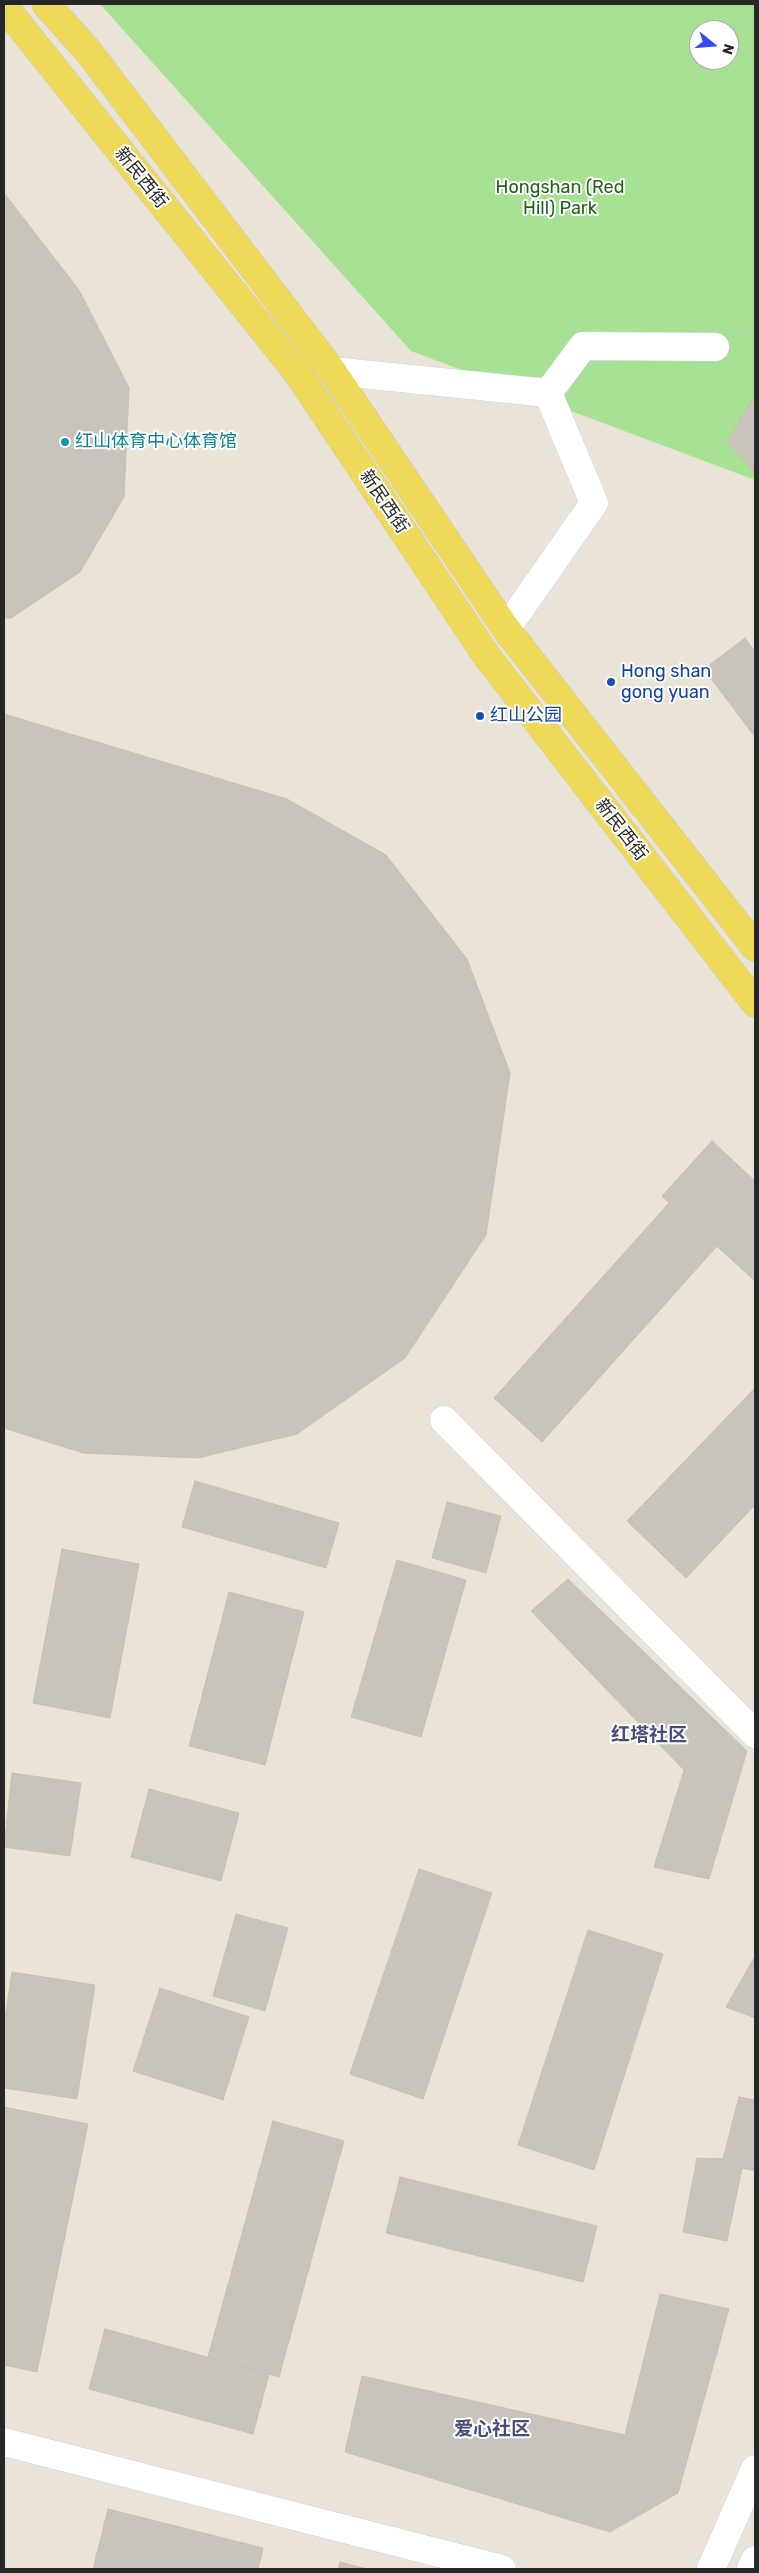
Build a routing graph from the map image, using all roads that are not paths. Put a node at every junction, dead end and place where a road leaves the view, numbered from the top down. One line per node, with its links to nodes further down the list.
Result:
1 (46, 4): 4 (main road, 新民西街)
2 (4, 6): 8 (main road, 新民西街)
3 (715, 347): 5 (street)
4 (332, 371): 5 (street); 6 (main road, 新民西街)
5 (548, 393): 6 (street)
6 (506, 629): 7 (main road, 新民西街)
7 (755, 947)
8 (755, 1004)
9 (444, 1420): 10 (street)
10 (755, 1734)
11 (4, 2442): 14 (street)
12 (755, 2469): 15 (street)
13 (755, 2560): 16 (street)
14 (502, 2569)
15 (711, 2569)
16 (751, 2569)

